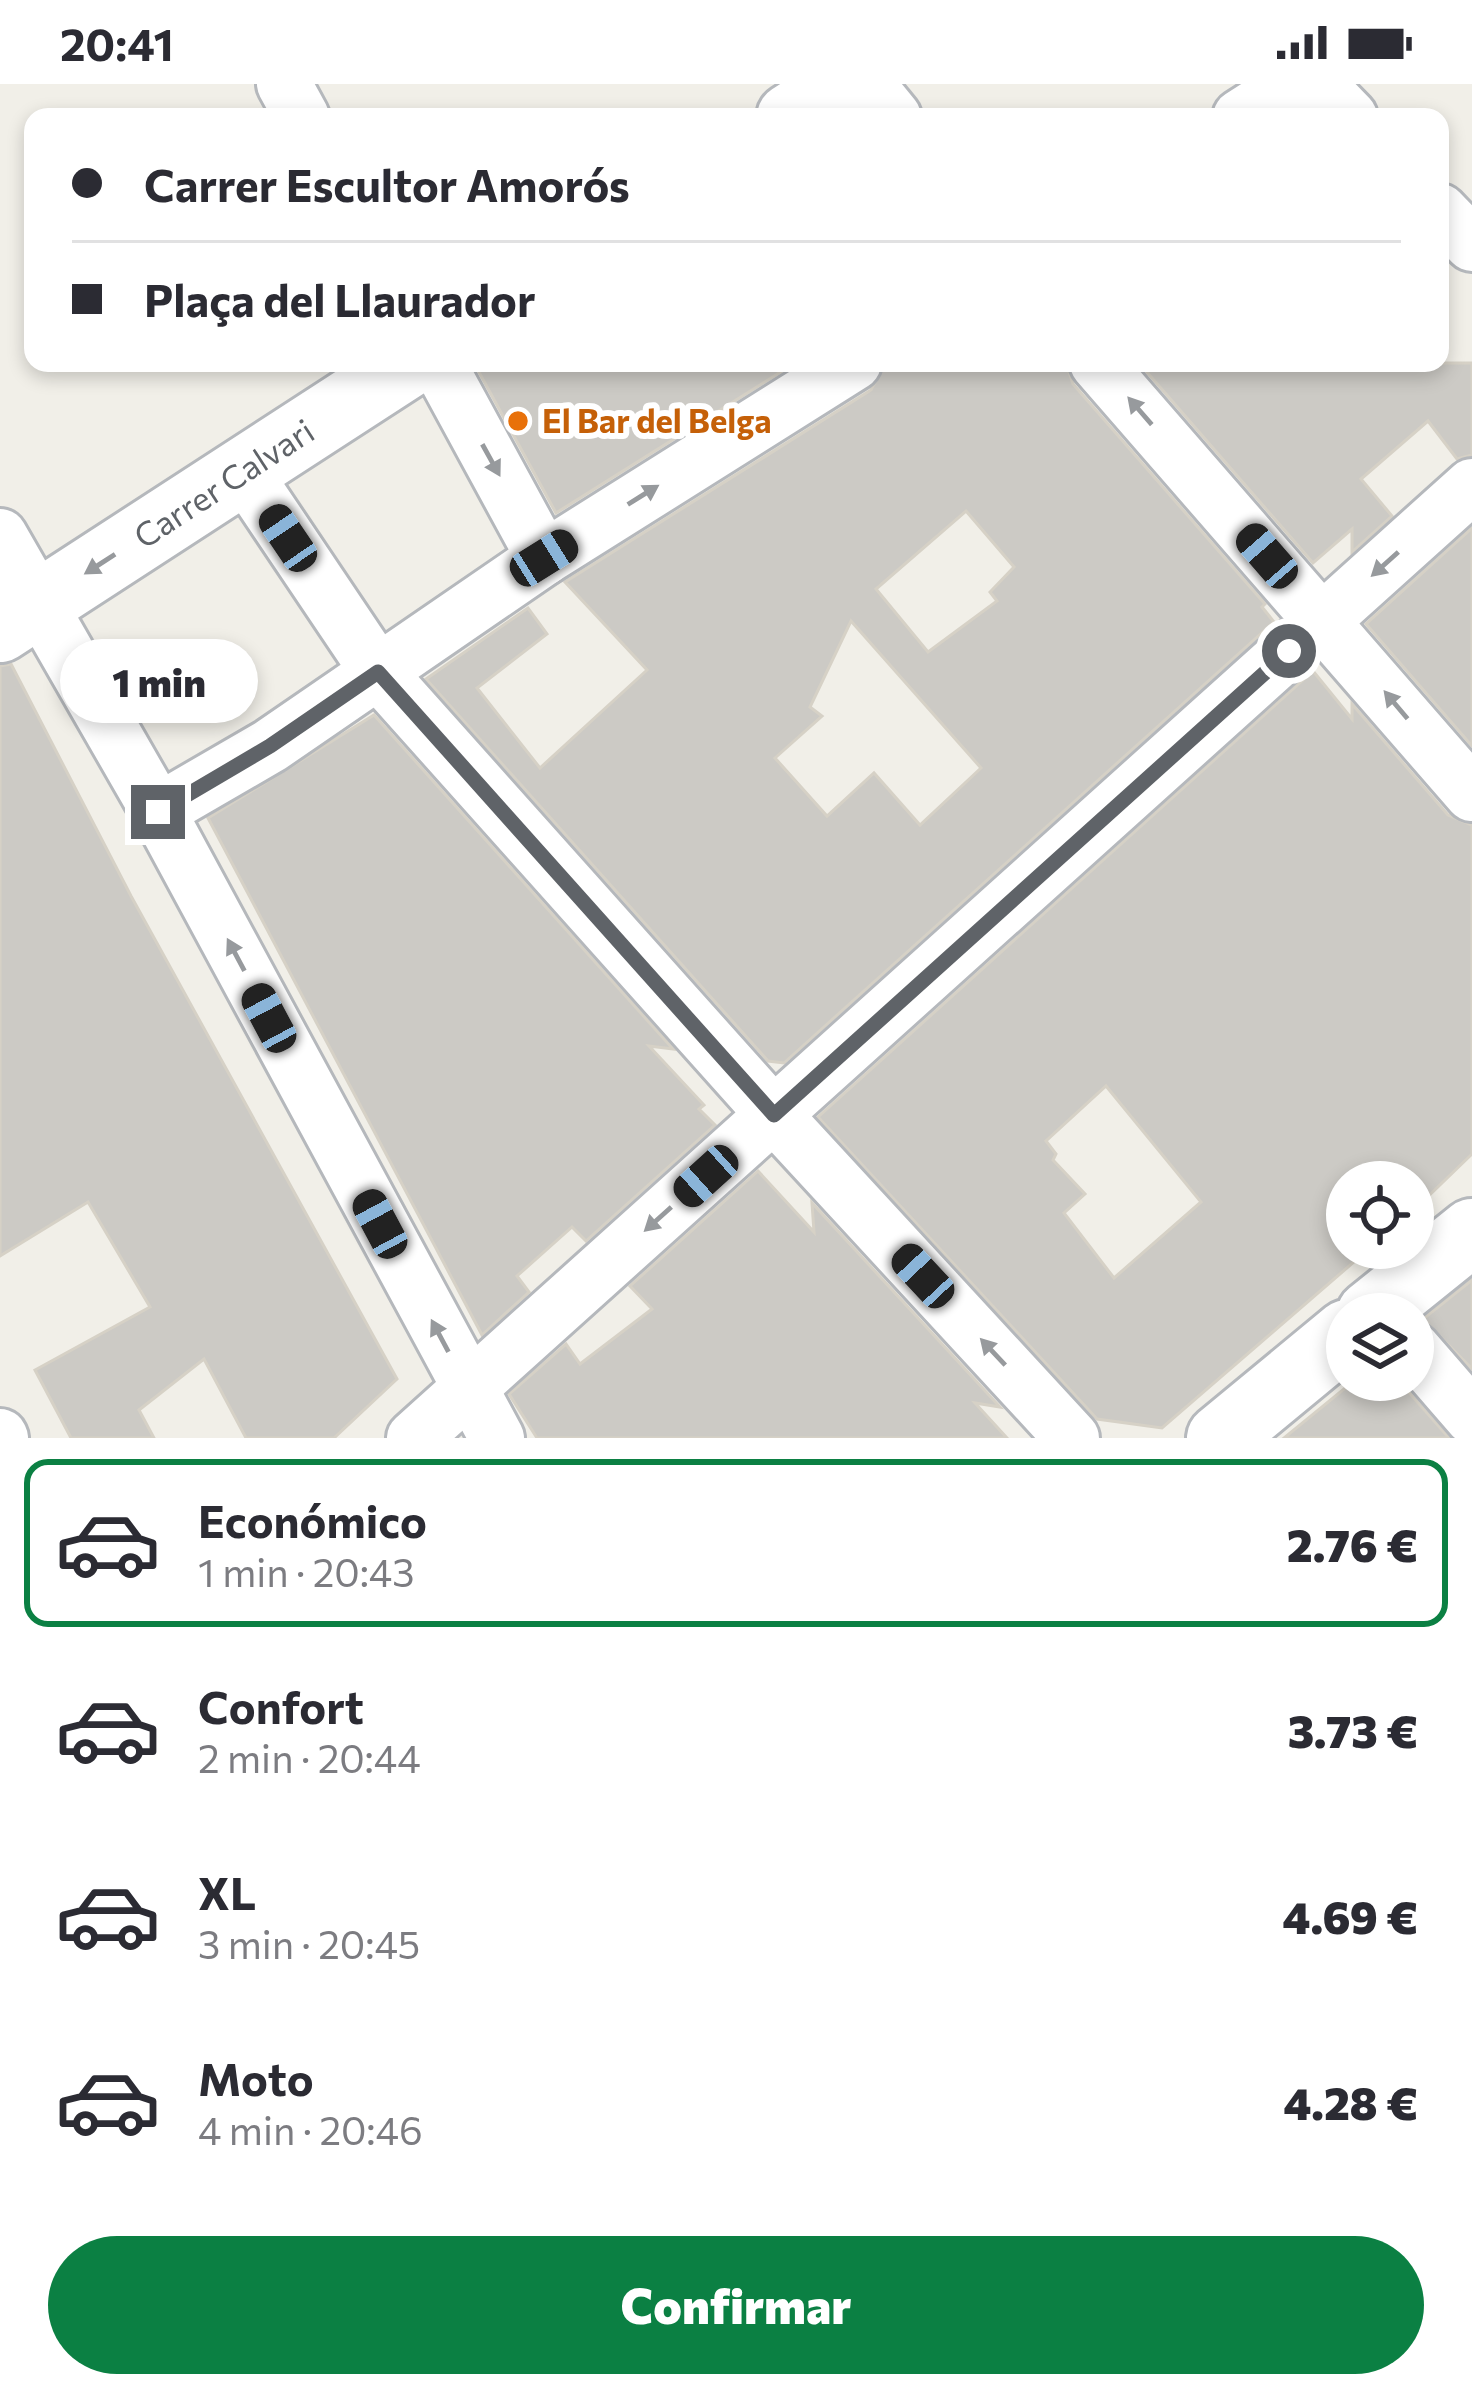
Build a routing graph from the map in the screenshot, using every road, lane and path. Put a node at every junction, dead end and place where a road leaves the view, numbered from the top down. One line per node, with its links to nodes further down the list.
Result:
1 (841, 84): 5 (street)
2 (867, 84): 6 (street)
3 (1292, 84): 7 (street)
4 (1318, 84): 8 (street)
5 (804, 108)
6 (887, 108)
7 (1254, 108)
8 (1341, 108)
9 (1449, 220): 10 (street)
10 (1472, 244)
11 (396, 372): 15 (street, Carrer Calvari)
12 (444, 372): 18 (street, one-way to 18)
13 (840, 372): 18 (street, one-way to 13)
14 (1105, 372): 20 (street, one-way to 14)
15 (243, 471): 19 (street, Carrer Calvari, one-way to 19); 21 (street)
16 (1472, 486): 20 (street, one-way to 20)
17 (0, 536): 19 (street)
18 (544, 558): 21 (street)
19 (18, 617): 23 (street)
20 (1323, 620): 22 (street, one-way to 20); 24 (street)
21 (378, 672): 23 (street); 24 (street)
22 (1472, 794)
23 (158, 812): 29 (street, one-way to 23)
24 (774, 1115): 29 (street, one-way to 29); 33 (street, one-way to 24)
25 (1472, 1232): 26 (street)
26 (1410, 1293)
27 (1326, 1362): 34 (street)
28 (1434, 1379): 30 (street)
29 (469, 1389): 31 (street); 32 (street)
30 (1472, 1417)
31 (414, 1438)
32 (497, 1438)
33 (1072, 1438)
34 (1220, 1438)

